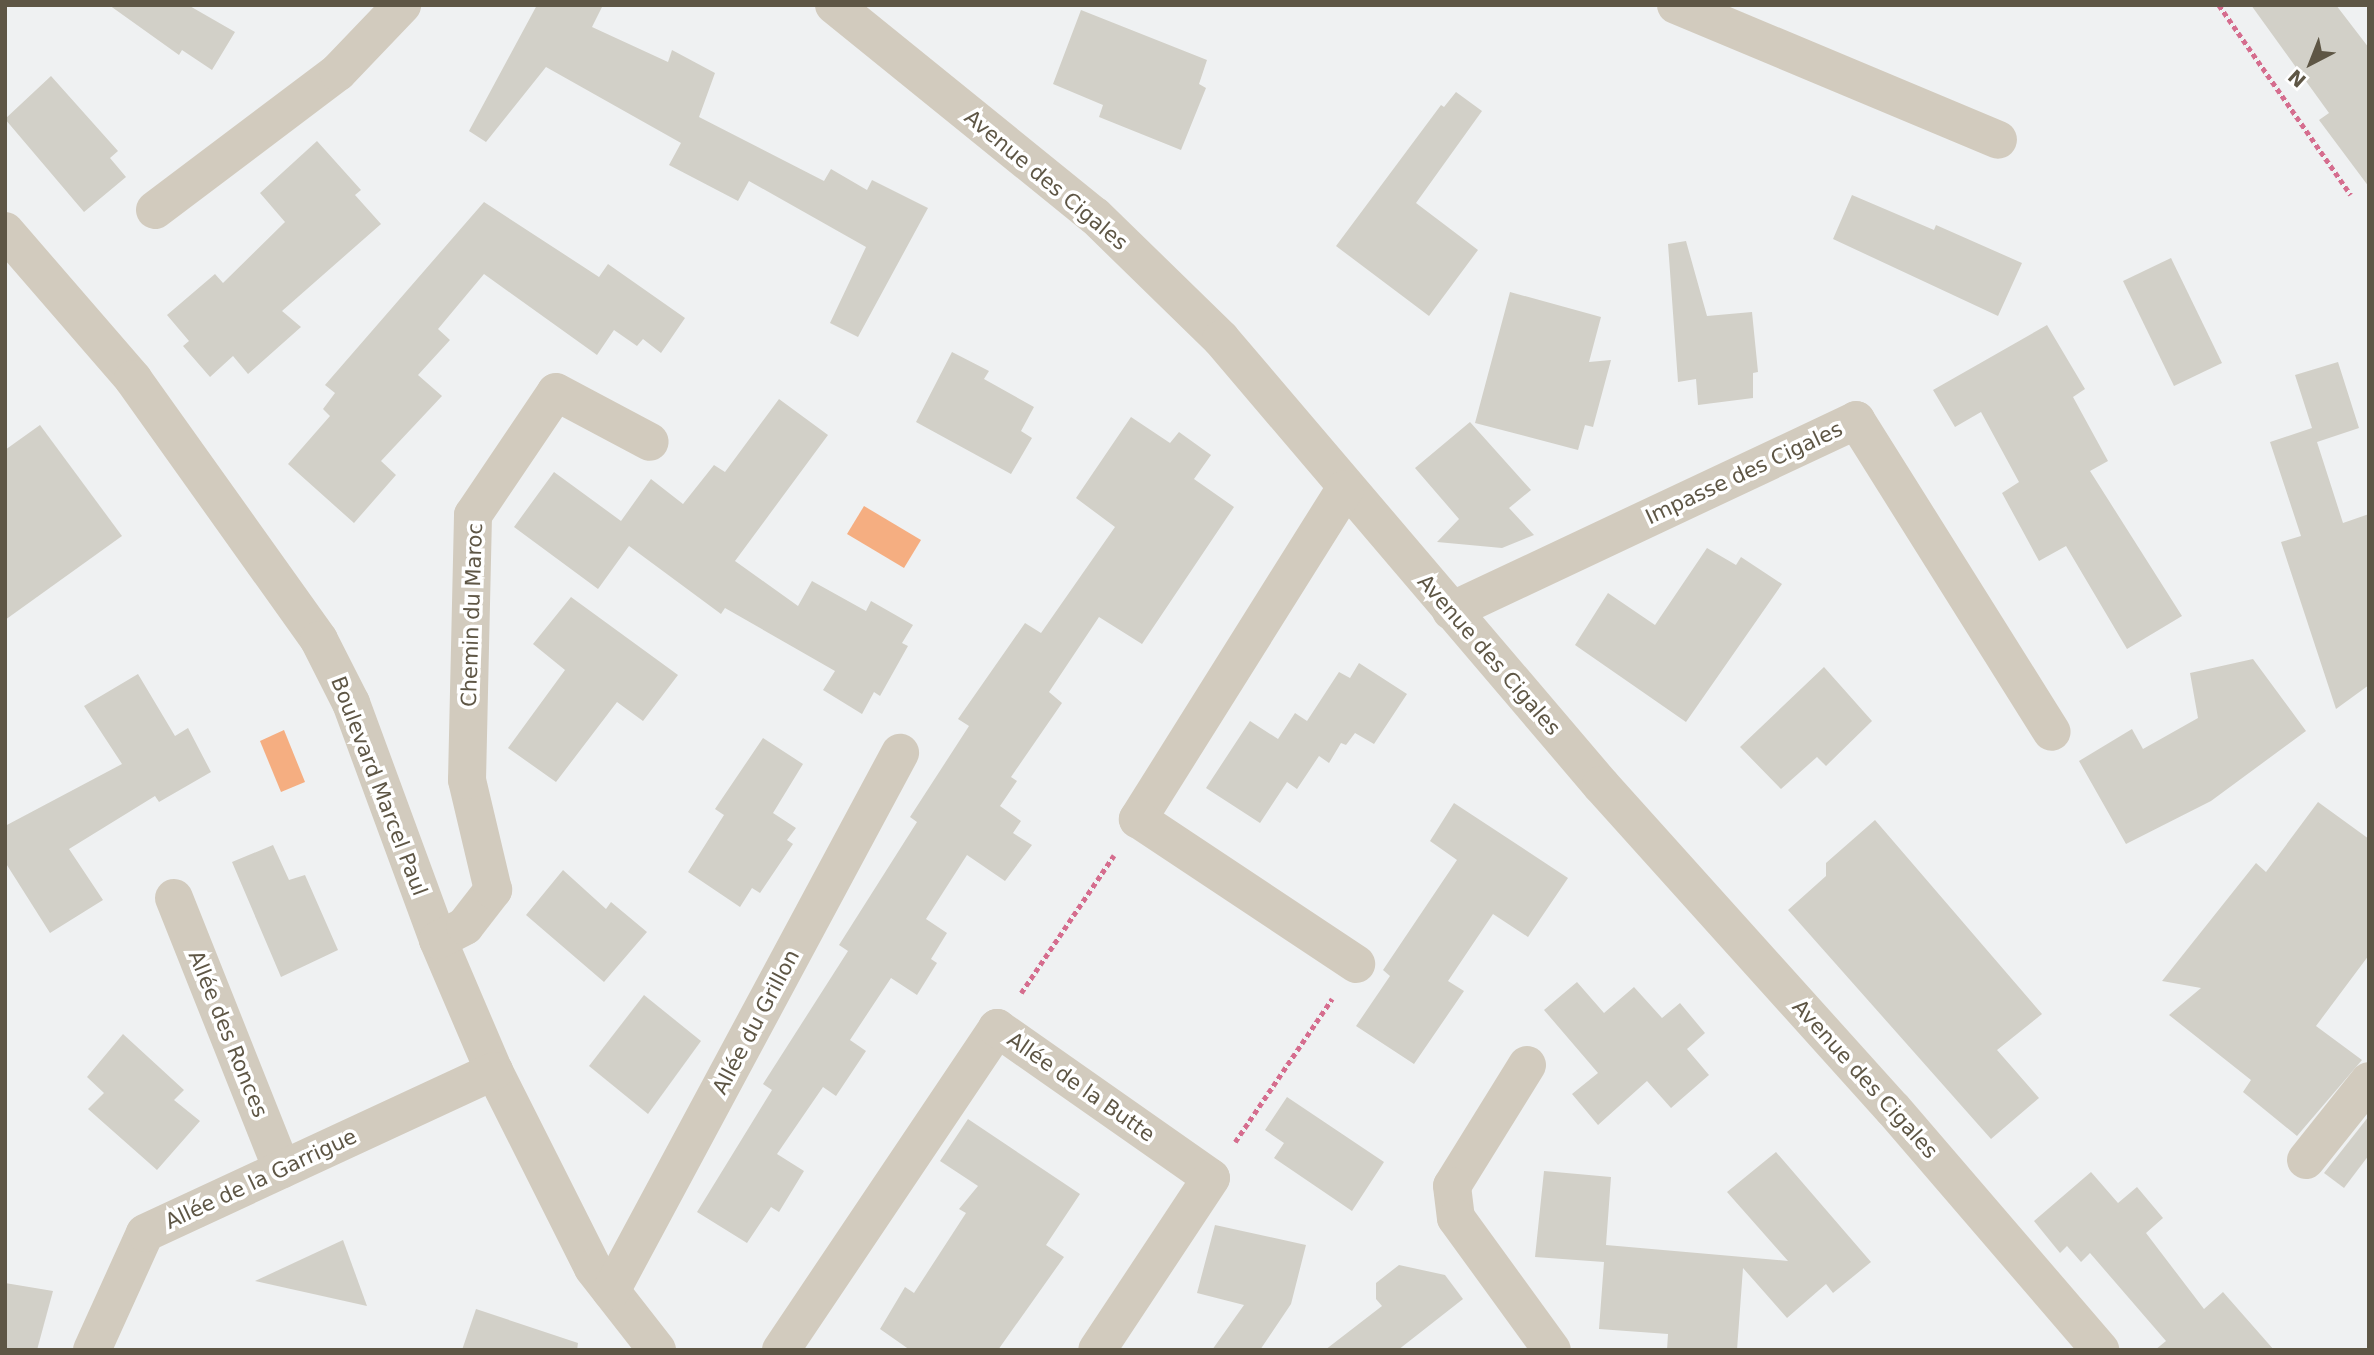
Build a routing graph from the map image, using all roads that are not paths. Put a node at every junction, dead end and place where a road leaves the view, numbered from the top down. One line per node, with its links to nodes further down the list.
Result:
1 (402, 5): 5 (street)
2 (834, 5): 8 (street, Avenue des Cigales)
3 (1676, 5): 4 (street)
4 (1998, 140)
5 (155, 210)
6 (5, 231): 13 (street, Boulevard Marcel Paul)
7 (650, 442): 13 (street, Chemin du Maroc)
8 (1345, 489): 9 (street, Avenue des Cigales); 14 (street)
9 (1451, 611): 10 (street, Impasse des Cigales); 26 (street, Avenue des Cigales)
10 (2052, 732)
11 (900, 753): 20 (street, Allée du Grillon)
12 (174, 898): 19 (street, Allée des Ronces)
13 (438, 940): 16 (street, Boulevard Marcel Paul)
14 (1356, 964)
15 (1527, 1065): 25 (street)
16 (494, 1071): 19 (street, Allée de la Garrigue); 20 (street, Boulevard Marcel Paul)
17 (2369, 1081): 18 (street)
18 (2305, 1160)
19 (282, 1169): 21 (street, Allée de la Garrigue)
20 (611, 1291): 22 (street, Boulevard Marcel Paul)
21 (92, 1350)
22 (657, 1350)
23 (781, 1350): 24 (street, Allée de la Butte)
24 (1097, 1350)
25 (1552, 1350)
26 (2101, 1350)

